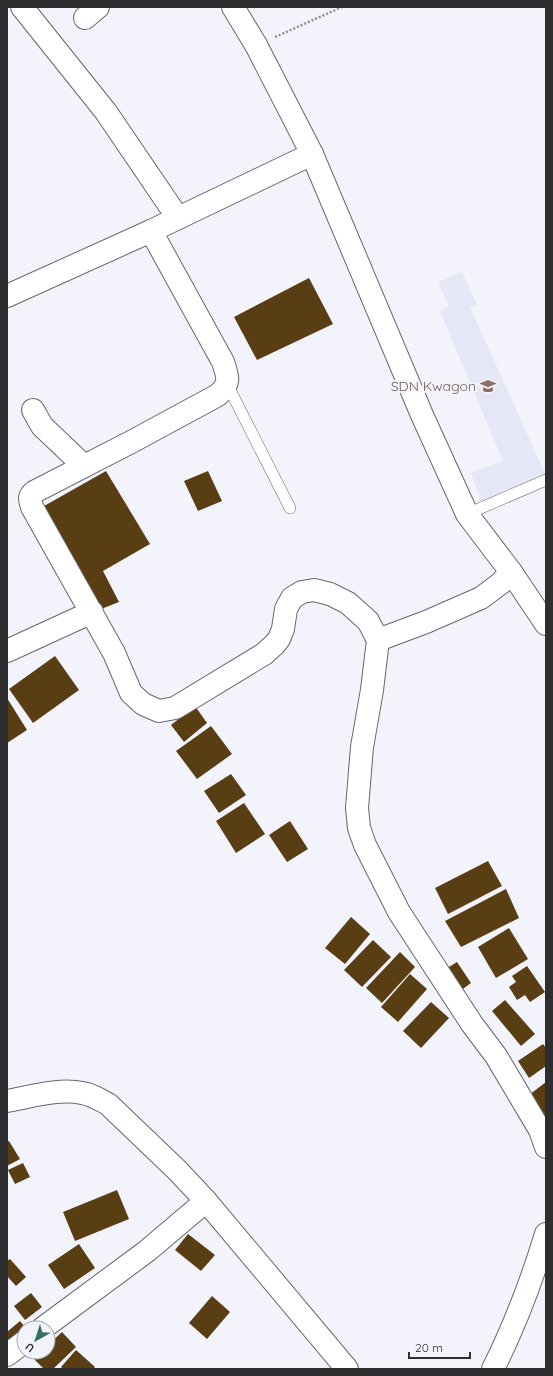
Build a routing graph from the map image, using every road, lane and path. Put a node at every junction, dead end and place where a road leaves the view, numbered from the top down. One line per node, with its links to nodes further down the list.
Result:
1 (22, 7): 6 (street)
2 (233, 7): 4 (street)
3 (342, 7): 4 (path)
4 (256, 46): 5 (street)
5 (312, 154): 6 (street); 14 (street)
6 (178, 218): 7 (street)
7 (151, 231): 8 (street); 9 (street)
8 (7, 296)
9 (227, 384): 11 (street); 13 (lane)
10 (33, 410): 11 (street)
11 (84, 466): 16 (street)
12 (546, 480): 14 (lane)
13 (290, 508)
14 (467, 514): 15 (street)
15 (511, 572): 17 (street); 18 (street)
16 (92, 612): 18 (street); 19 (street)
17 (546, 624)
18 (378, 640): 21 (street)
19 (7, 651)
20 (7, 1101): 22 (street)
21 (546, 1147)
22 (206, 1201): 24 (street); 27 (street)
23 (546, 1234): 28 (street)
24 (54, 1320)
25 (16, 1348): 26 (street)
26 (7, 1355)
27 (347, 1369)
28 (493, 1369)

